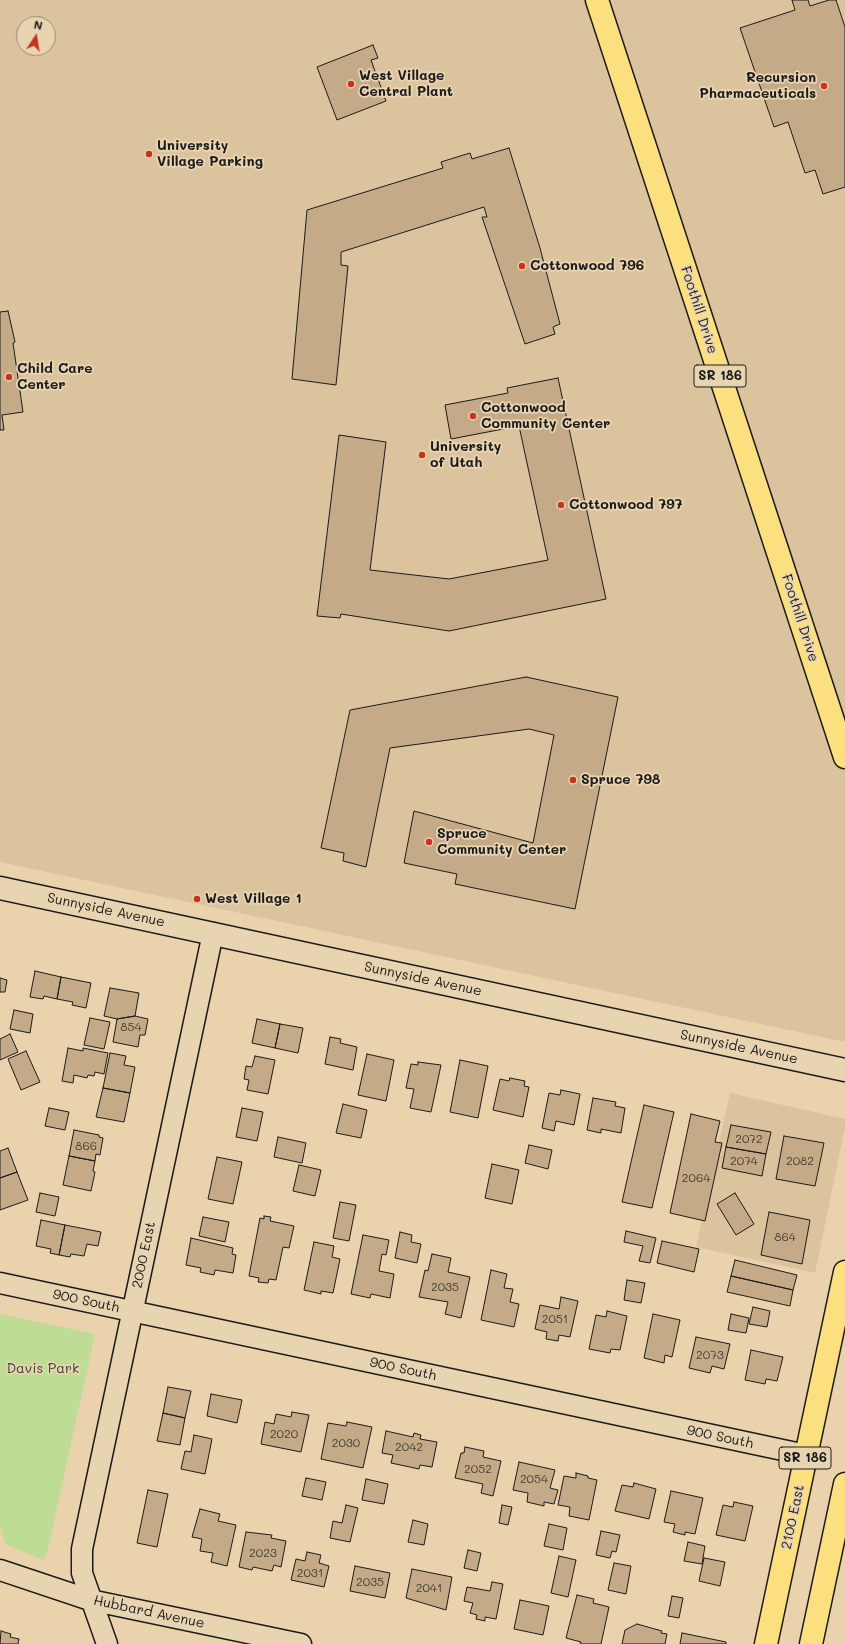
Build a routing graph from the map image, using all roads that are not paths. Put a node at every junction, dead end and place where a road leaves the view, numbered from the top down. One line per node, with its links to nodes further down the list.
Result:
1 (597, 0): 2 (main road, Foothill Drive / SR 186)
2 (845, 757)
3 (0, 888): 4 (main road, Sunnyside Avenue)
4 (213, 933): 5 (main road, Sunnyside Avenue); 8 (street, 2000 East)
5 (845, 1070)
6 (845, 1272): 9 (main road, 2100 East / SR 186)
7 (0, 1283): 8 (street, 900 South)
8 (132, 1311): 9 (street, 900 South); 12 (street, 2000 East)
9 (806, 1455): 15 (main road, 2100 East / SR 186)
10 (845, 1484): 16 (main road, SR 186)
11 (0, 1570): 12 (street, Hubbard Avenue)
12 (90, 1600): 13 (street); 14 (street, Hubbard Avenue)
13 (107, 1644)
14 (301, 1644)
15 (766, 1644)
16 (811, 1644)

